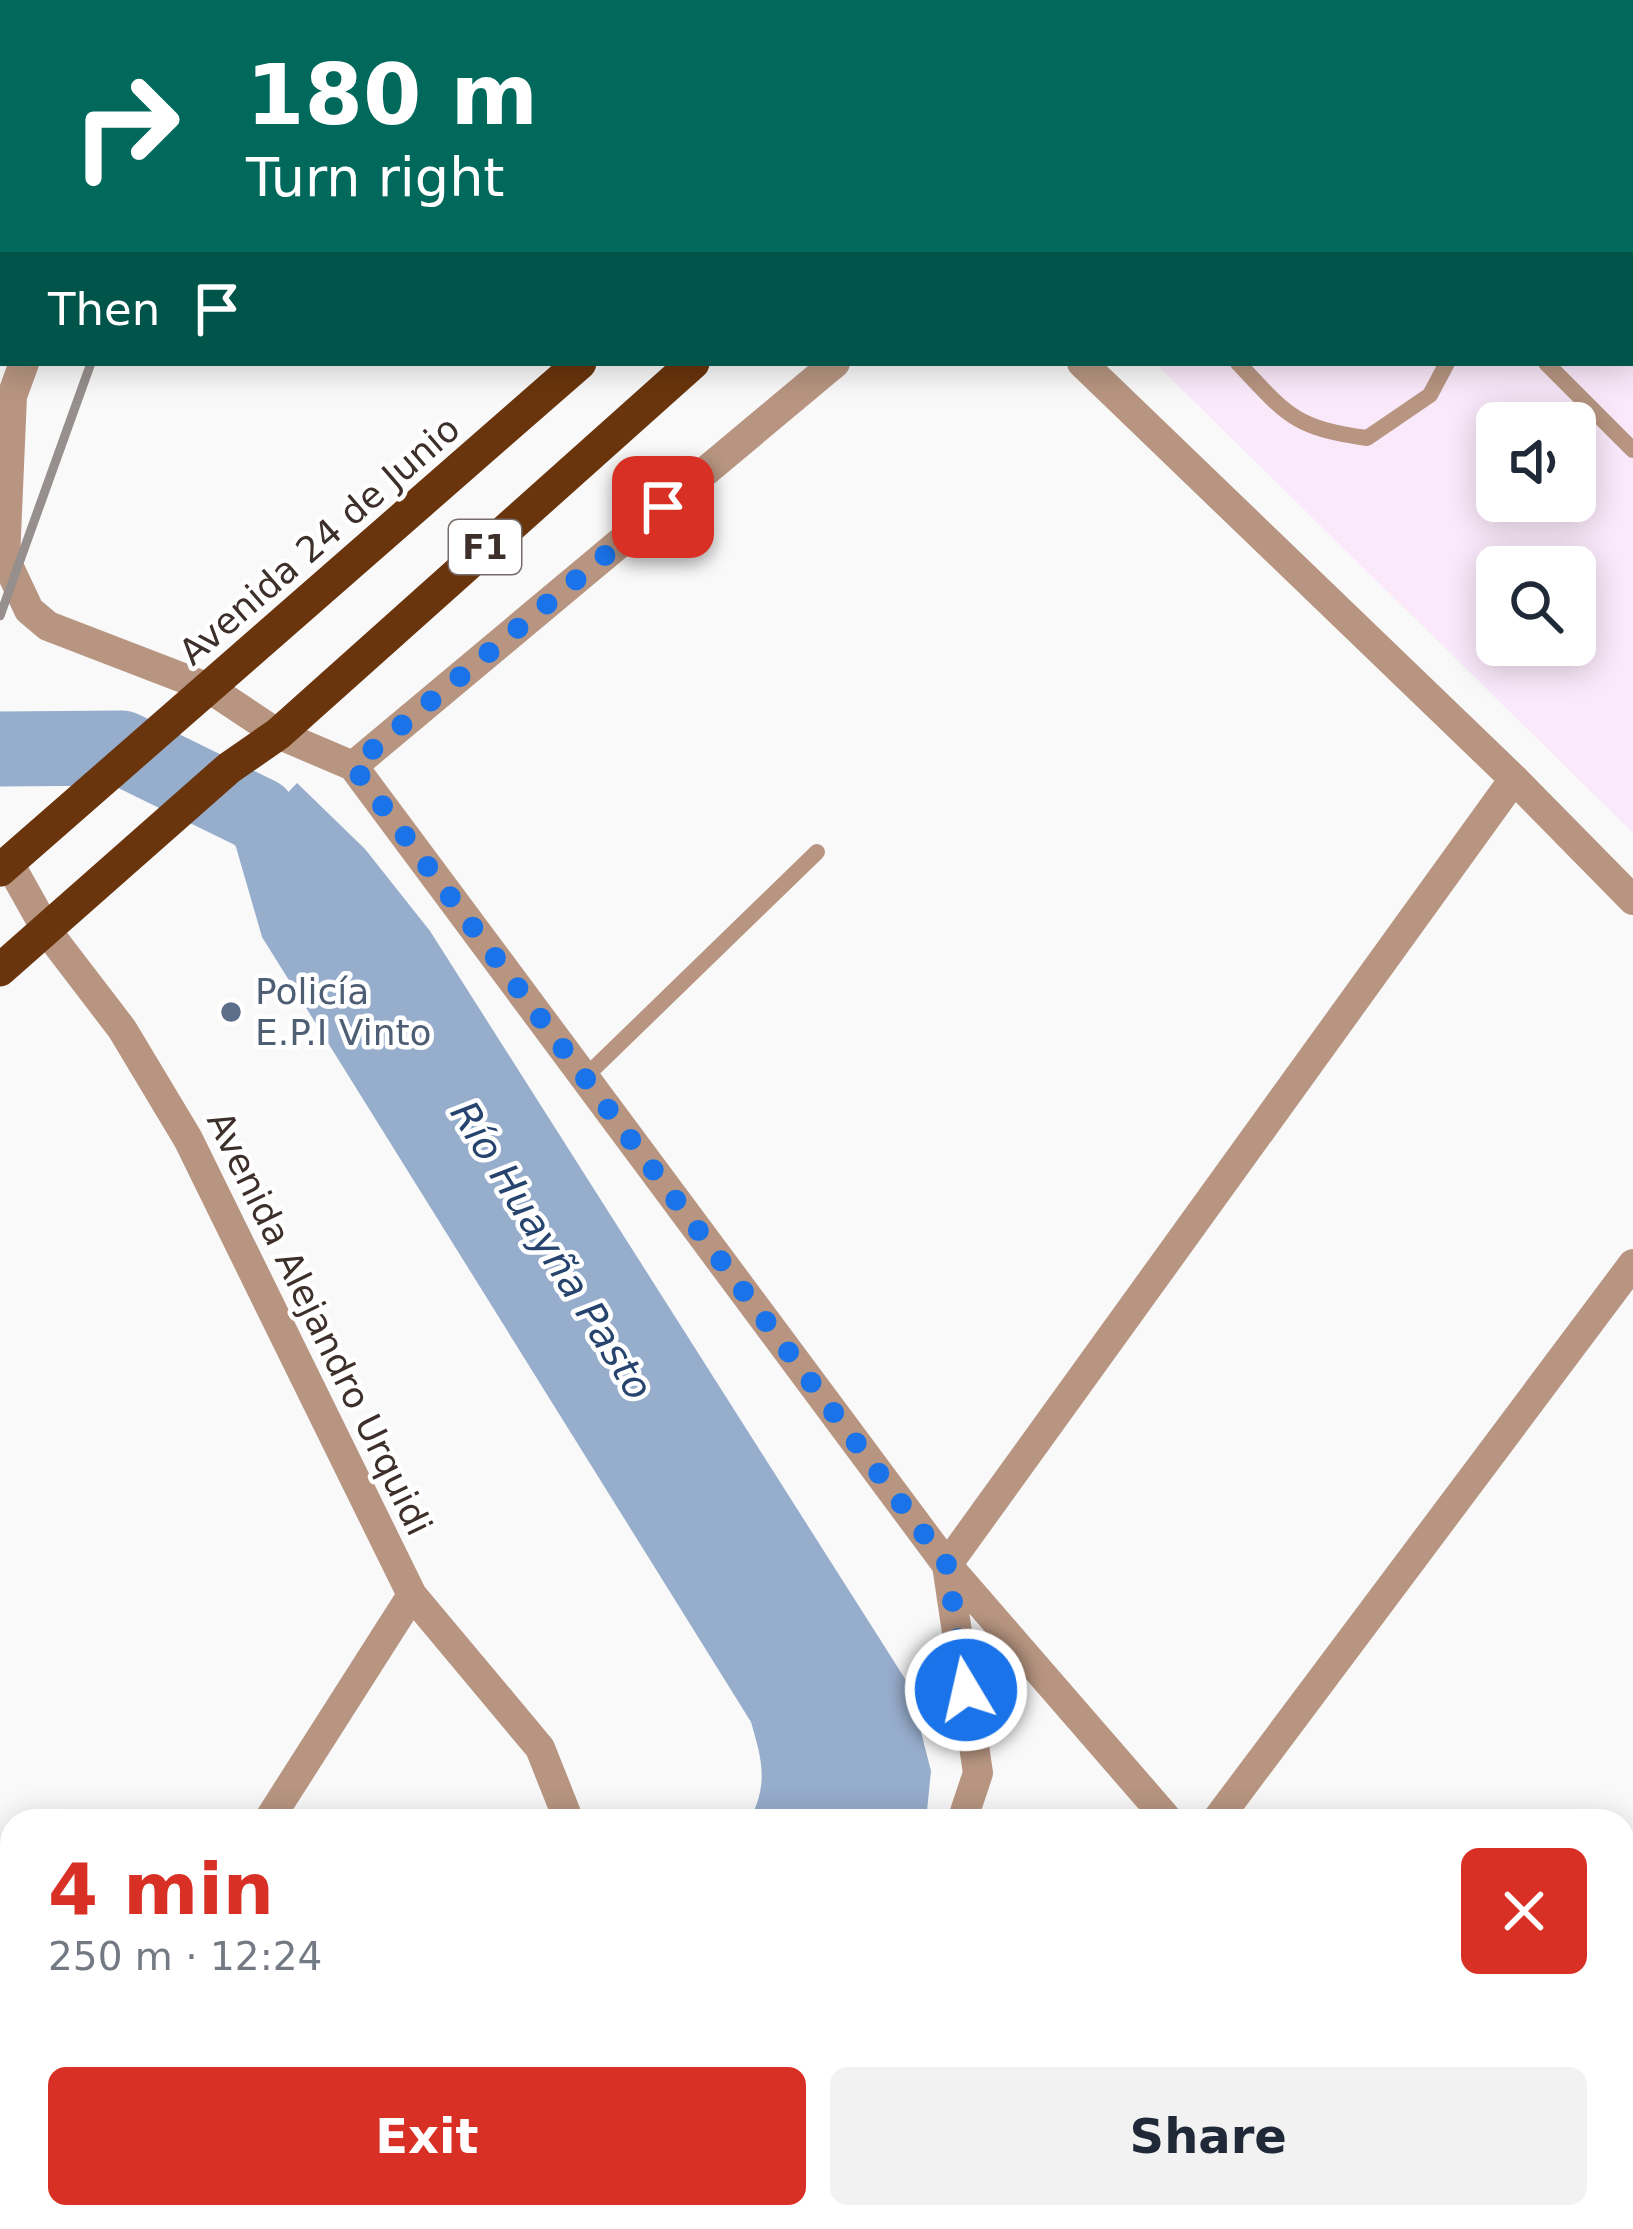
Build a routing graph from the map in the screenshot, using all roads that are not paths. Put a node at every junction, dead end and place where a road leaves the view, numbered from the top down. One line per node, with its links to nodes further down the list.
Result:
1 (22, 366): 9 (street)
2 (577, 366): 12 (highway, Avenida 24 de Junio / F1)
3 (690, 366): 13 (highway, F1)
4 (831, 366): 14 (street)
5 (1085, 366): 15 (street)
6 (1241, 366): 7 (lane)
7 (1445, 366)
8 (1549, 366): 10 (lane)
9 (6, 394): 11 (street)
10 (1633, 450)
11 (2, 563): 12 (street)
12 (209, 688): 13 (street); 17 (highway, Avenida 24 de Junio / F1)
13 (278, 734): 14 (street); 19 (highway, F1)
14 (353, 766): 21 (street)
15 (1514, 779): 18 (street); 23 (street)
16 (817, 852): 21 (lane)
17 (4, 866): 19 (street, Avenida Alejandro Urquidi)
18 (1633, 900)
19 (47, 931): 20 (highway, F1); 24 (street, Avenida Alejandro Urquidi)
20 (0, 970)
21 (582, 1080): 23 (street)
22 (1633, 1264): 29 (street)
23 (947, 1565): 27 (street); 28 (street)
24 (412, 1595): 25 (street, Avenida Alejandro Urquidi); 26 (street)
25 (276, 1809)
26 (564, 1809)
27 (966, 1809)
28 (1159, 1809)
29 (1225, 1809)

